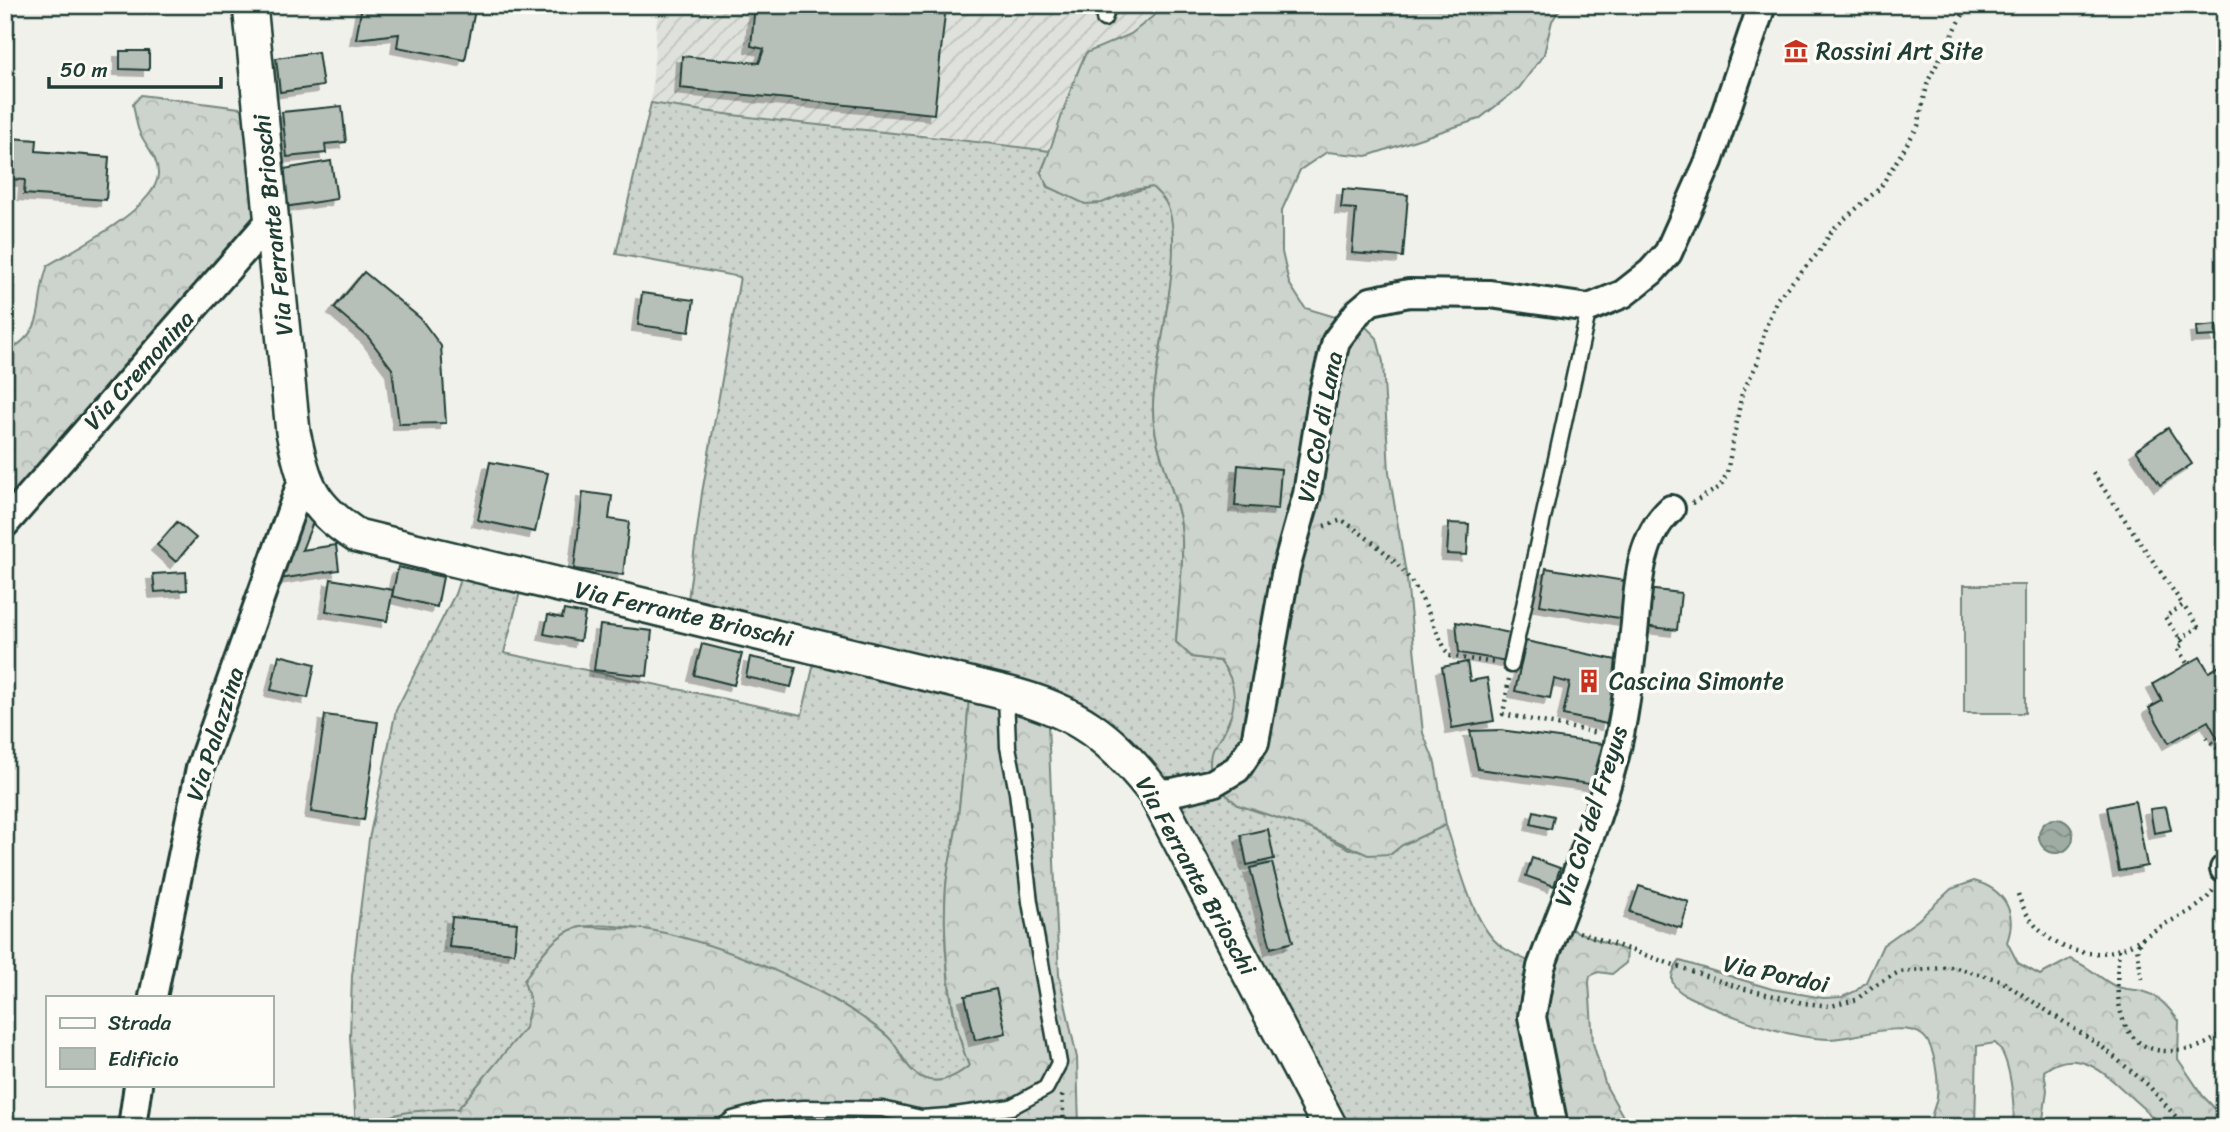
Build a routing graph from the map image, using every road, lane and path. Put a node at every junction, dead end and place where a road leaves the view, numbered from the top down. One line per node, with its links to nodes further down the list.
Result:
1 (250, 5): 4 (street, Via Ferrante Brioschi)
2 (1968, 5): 8 (path)
3 (1766, 7): 5 (street)
4 (274, 216): 7 (street, Via Ferrante Brioschi); 9 (street, Via Cremonina)
5 (1590, 308): 14 (lane); 19 (street, Via Col di Lana)
6 (2093, 473): 11 (path)
7 (303, 477): 15 (street, Via Ferrante Brioschi); 26 (street, Via Palazzina)
8 (1671, 509): 16 (street, Via Col del Freyus)
9 (5, 524)
10 (1317, 531): 14 (path)
11 (2183, 605): 12 (path); 12 (path)
12 (2180, 639): 13 (path)
13 (2187, 663)
14 (1511, 666): 16 (path)
15 (1006, 693): 19 (street, Via Ferrante Brioschi); 30 (lane)
16 (1618, 737): 22 (street, Via Col del Freyus)
17 (2206, 737): 18 (path)
18 (2225, 756)
19 (1155, 793): 31 (street, Via Ferrante Brioschi)
20 (2225, 868): 23 (path)
21 (2018, 894): 24 (path)
22 (1557, 924): 32 (street, Via Col del Freyus); 33 (path, Via Pordoi)
23 (2145, 935): 24 (path); 25 (path)
24 (2119, 949): 27 (path)
25 (2142, 979)
26 (153, 996)
27 (2225, 1029)
28 (138, 1086): 29 (street)
29 (132, 1127)
30 (722, 1127)
31 (1330, 1127)
32 (1554, 1127)
33 (2185, 1127)

